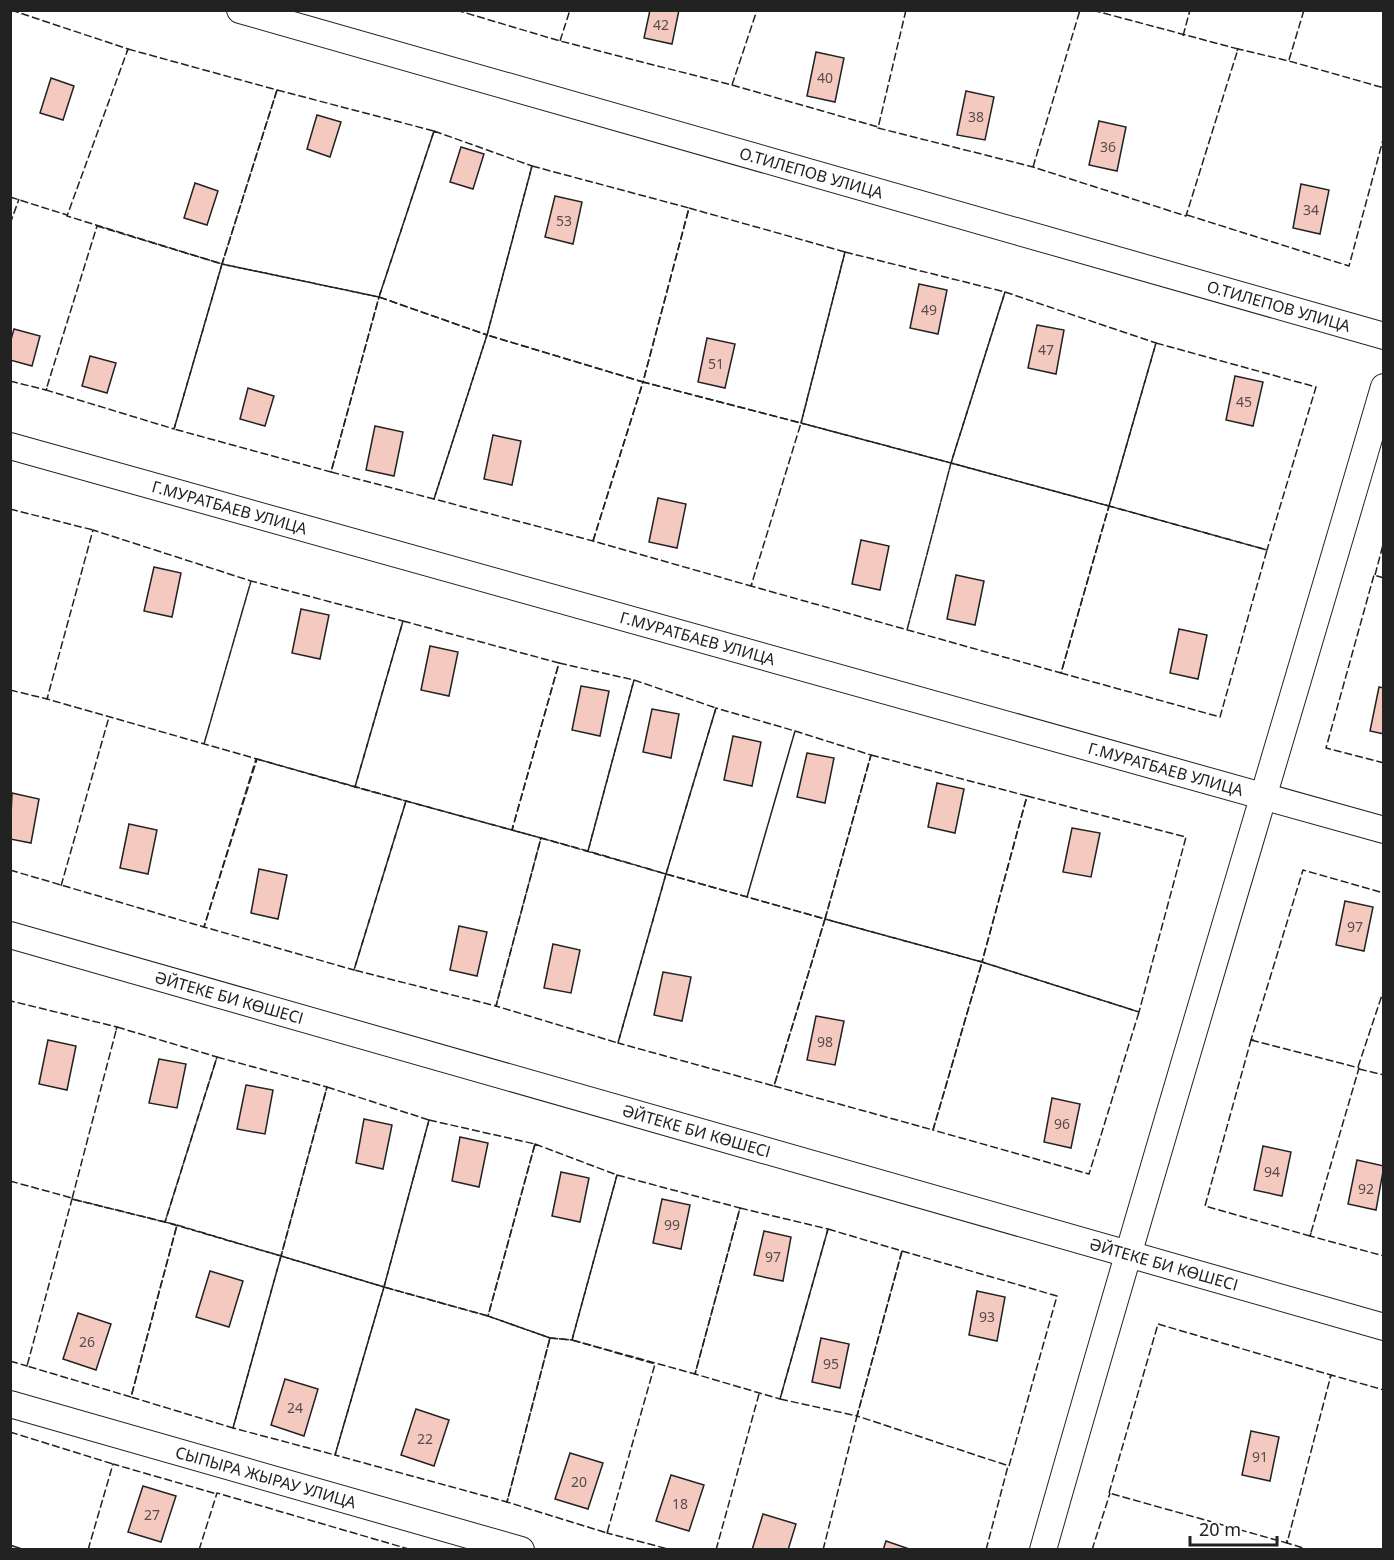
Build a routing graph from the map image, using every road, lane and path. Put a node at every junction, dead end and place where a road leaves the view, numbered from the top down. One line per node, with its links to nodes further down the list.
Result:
1 (240, 10): 2 (street, О.ТИЛЕПОВ УЛИЦА)
2 (1383, 336)
3 (1383, 387): 5 (street)
4 (10, 446): 5 (street, Г.МУРАТБАЕВ УЛИЦА)
5 (1264, 796): 6 (street, Г.МУРАТБАЕВ УЛИЦА); 8 (street)
6 (1383, 830)
7 (10, 935): 8 (street, ӘЙТЕКЕ БИ КӨШЕСІ)
8 (1126, 1255): 9 (street, ӘЙТЕКЕ БИ КӨШЕСІ); 12 (street)
9 (1383, 1327)
10 (10, 1404): 11 (street, СЫПЫРА ЖЫРАУ УЛИЦА)
11 (521, 1550)
12 (1043, 1550)

